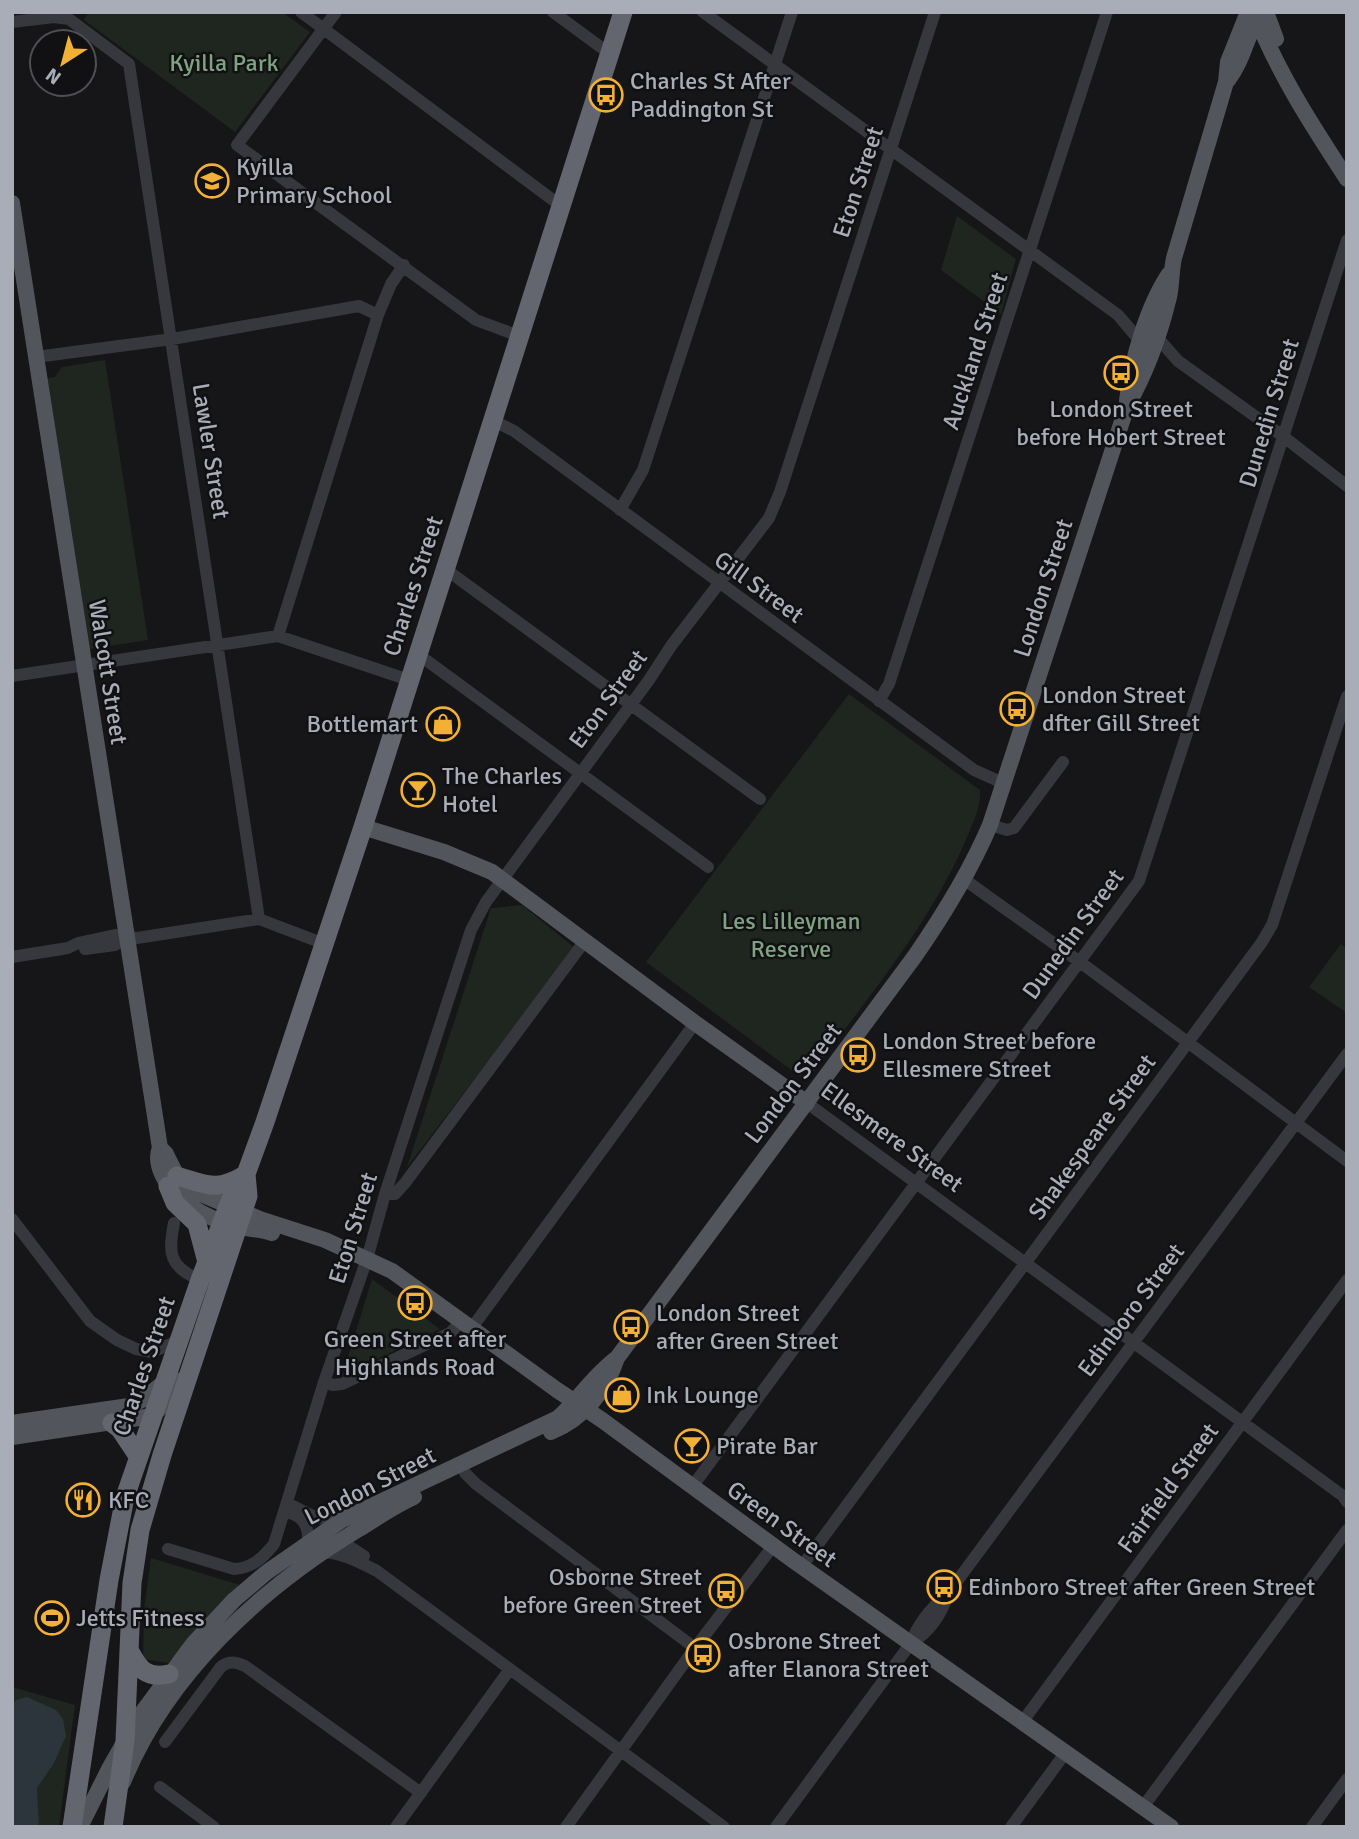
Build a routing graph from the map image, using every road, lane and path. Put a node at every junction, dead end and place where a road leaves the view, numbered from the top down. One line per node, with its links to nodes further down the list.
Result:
1 (301, 12): 12 (street)
2 (336, 12): 12 (street)
3 (553, 12): 13 (street)
4 (623, 12): 13 (highway, Charles Street)
5 (703, 12): 14 (street)
6 (792, 12): 14 (street)
7 (935, 12): 19 (street, Eton Street)
8 (1108, 12): 24 (street, Auckland Street)
9 (1257, 14): 15 (main road, London Street); 16 (main road); 17 (main road, London Street); 18 (main road)
10 (71, 16): 11 (street); 31 (street, Lawler Street)
11 (12, 22)
12 (324, 29): 22 (street); 25 (street)
13 (610, 54): 22 (highway, Charles Street)
14 (775, 64): 19 (street); 36 (street)
15 (1238, 68): 16 (main road); 17 (main road, London Street)
16 (1278, 68): 18 (main road)
17 (1226, 82): 30 (main road, London Street)
18 (1292, 91): 20 (main road)
19 (891, 149): 24 (street); 38 (street, Eton Street)
20 (1344, 169)
21 (12, 203): 26 (main road, Walcott Street)
22 (561, 206): 29 (highway, Charles Street)
23 (1347, 240): 34 (street, Dunedin Street)
24 (1030, 250): 28 (street); 46 (street, Auckland Street)
25 (404, 265): 27 (street); 29 (street)
26 (18, 276): 32 (main road, Walcott Street)
27 (378, 315): 31 (street); 39 (street)
28 (1118, 315): 30 (street); 30 (street)
29 (519, 336): 33 (highway, Charles Street)
30 (1149, 338): 34 (street); 50 (main road, London Street)
31 (172, 339): 32 (street); 40 (street, Lawler Street)
32 (36, 357): 42 (main road, Walcott Street)
33 (492, 420): 36 (street, Gill Street); 37 (highway, Charles Street)
34 (1284, 437): 35 (street); 62 (street, Dunedin Street)
35 (1347, 485)
36 (620, 510): 38 (street, Gill Street)
37 (444, 568): 41 (highway, Charles Street); 47 (street)
38 (720, 584): 46 (street, Gill Street); 47 (street, Eton Street)
39 (278, 636): 40 (street); 44 (street)
40 (219, 645): 42 (street); 57 (street, Lawler Street)
41 (416, 657): 44 (highway, Charles Street); 49 (street)
42 (83, 665): 43 (street); 58 (main road, Walcott Street)
43 (12, 677)
44 (409, 680): 53 (highway, Charles Street)
45 (1347, 696): 64 (street, Shakespeare Street)
46 (879, 701): 50 (street, Gill Street)
47 (631, 705): 49 (street, Eton Street); 51 (street)
48 (1063, 762): 52 (street)
49 (579, 774): 54 (street); 55 (street, Eton Street)
50 (1003, 783): 52 (main road, London Street)
51 (760, 799)
52 (990, 825): 56 (main road, London Street)
53 (363, 827): 55 (main road, Ellesmere Street); 60 (highway, Charles Street)
54 (708, 867)
55 (502, 880): 59 (main road, Ellesmere Street); 72 (street, Eton Street)
56 (965, 880): 62 (street); 66 (main road, London Street)
57 (259, 919): 58 (street); 60 (street)
58 (127, 936): 61 (street); 70 (main road, Walcott Street)
59 (584, 942): 63 (main road, Ellesmere Street); 72 (street)
60 (323, 943): 69 (highway, Charles Street)
61 (12, 957)
62 (1080, 962): 64 (street); 71 (street, Dunedin Street)
63 (695, 1023): 66 (main road, Ellesmere Street); 80 (street)
64 (1188, 1043): 67 (street); 77 (street, Shakespeare Street)
65 (1347, 1054): 67 (street, Edinboro Street)
66 (807, 1104): 71 (street, Ellesmere Street); 86 (main road, London Street)
67 (1296, 1123): 68 (street); 81 (street, Edinboro Street)
68 (1347, 1161)
69 (246, 1174): 70 (highway); 73 (highway, Charles Street)
70 (173, 1181): 73 (main road); 78 (highway)
71 (918, 1184): 77 (street, Ellesmere Street); 94 (street, Dunedin Street)
72 (386, 1194): 76 (street, Eton Street)
73 (233, 1217): 76 (main road, Green Street); 78 (highway, Charles Street); 83 (highway, Charles Street)
74 (12, 1219): 82 (street)
75 (174, 1223): 78 (street)
76 (367, 1259): 80 (main road, Green Street); 84 (street, Eton Street)
77 (1026, 1263): 81 (street, Ellesmere Street); 106 (street, Shakespeare Street)
78 (204, 1271): 82 (highway, Charles Street)
79 (1347, 1280): 90 (street, Fairfield Street)
80 (466, 1325): 84 (street); 86 (main road, Green Street)
81 (1134, 1342): 90 (street, Ellesmere Street); 108 (street, Edinboro Street)
82 (171, 1345): 85 (highway, Charles Street)
83 (192, 1363): 87 (main road); 110 (highway, Charles Street)
84 (324, 1382): 96 (street, Eton Street)
85 (162, 1384): 87 (highway, Charles Street); 88 (main road)
86 (581, 1405): 93 (main road, London Street); 94 (main road, Green Street)
87 (152, 1416): 89 (main road); 92 (highway, Charles Street)
88 (12, 1423)
89 (112, 1423): 91 (main road); 92 (highway)
90 (1242, 1423): 95 (street, Ellesmere Street); 113 (street, Fairfield Street)
91 (12, 1437)
92 (138, 1456): 123 (highway, Charles Street)
93 (464, 1468): 97 (main road, London Street); 98 (main road, London Street); 109 (street)
94 (692, 1487): 102 (main road, Green Street)
95 (1345, 1498)
96 (286, 1507): 97 (street); 101 (street); 103 (street, Eton Street)
97 (342, 1520): 101 (main road, London Street)
98 (359, 1529): 100 (main road, London Street); 105 (street)
99 (1347, 1530): 122 (street)
100 (338, 1541): 101 (street); 104 (main road, London Street); 105 (street)
101 (305, 1544): 112 (main road, London Street)
102 (773, 1546): 106 (main road, Green Street); 109 (street)
103 (168, 1549)
104 (322, 1552): 107 (street); 120 (main road, London Street)
105 (364, 1556): 107 (street)
106 (802, 1566): 108 (main road, Green Street)
107 (377, 1571): 111 (street)
108 (911, 1643): 113 (main road, Green Street); 130 (street, Edinboro Street)
109 (695, 1648): 116 (street)
110 (128, 1649): 112 (highway); 114 (highway, Charles Street)
111 (510, 1669): 116 (street); 121 (street)
112 (169, 1674): 114 (main road, London Street)
113 (1023, 1721): 117 (main road, Green Street)
114 (125, 1741): 120 (highway, Charles Street); 124 (main road, London Street)
115 (165, 1742): 121 (street)
116 (621, 1751): 128 (street); 129 (street)
117 (1066, 1752): 122 (main road, Green Street); 131 (street)
118 (1347, 1779): 133 (street)
119 (160, 1787): 126 (street)
120 (118, 1793): 125 (highway, Charles Street)
121 (421, 1793): 127 (street)
122 (1143, 1807): 132 (main road, Green Street)
123 (72, 1827)
124 (80, 1827)
125 (113, 1827)
126 (214, 1827)
127 (397, 1827)
128 (566, 1827)
129 (724, 1827)
130 (776, 1827)
131 (1011, 1827)
132 (1171, 1827)
133 (1312, 1827)

